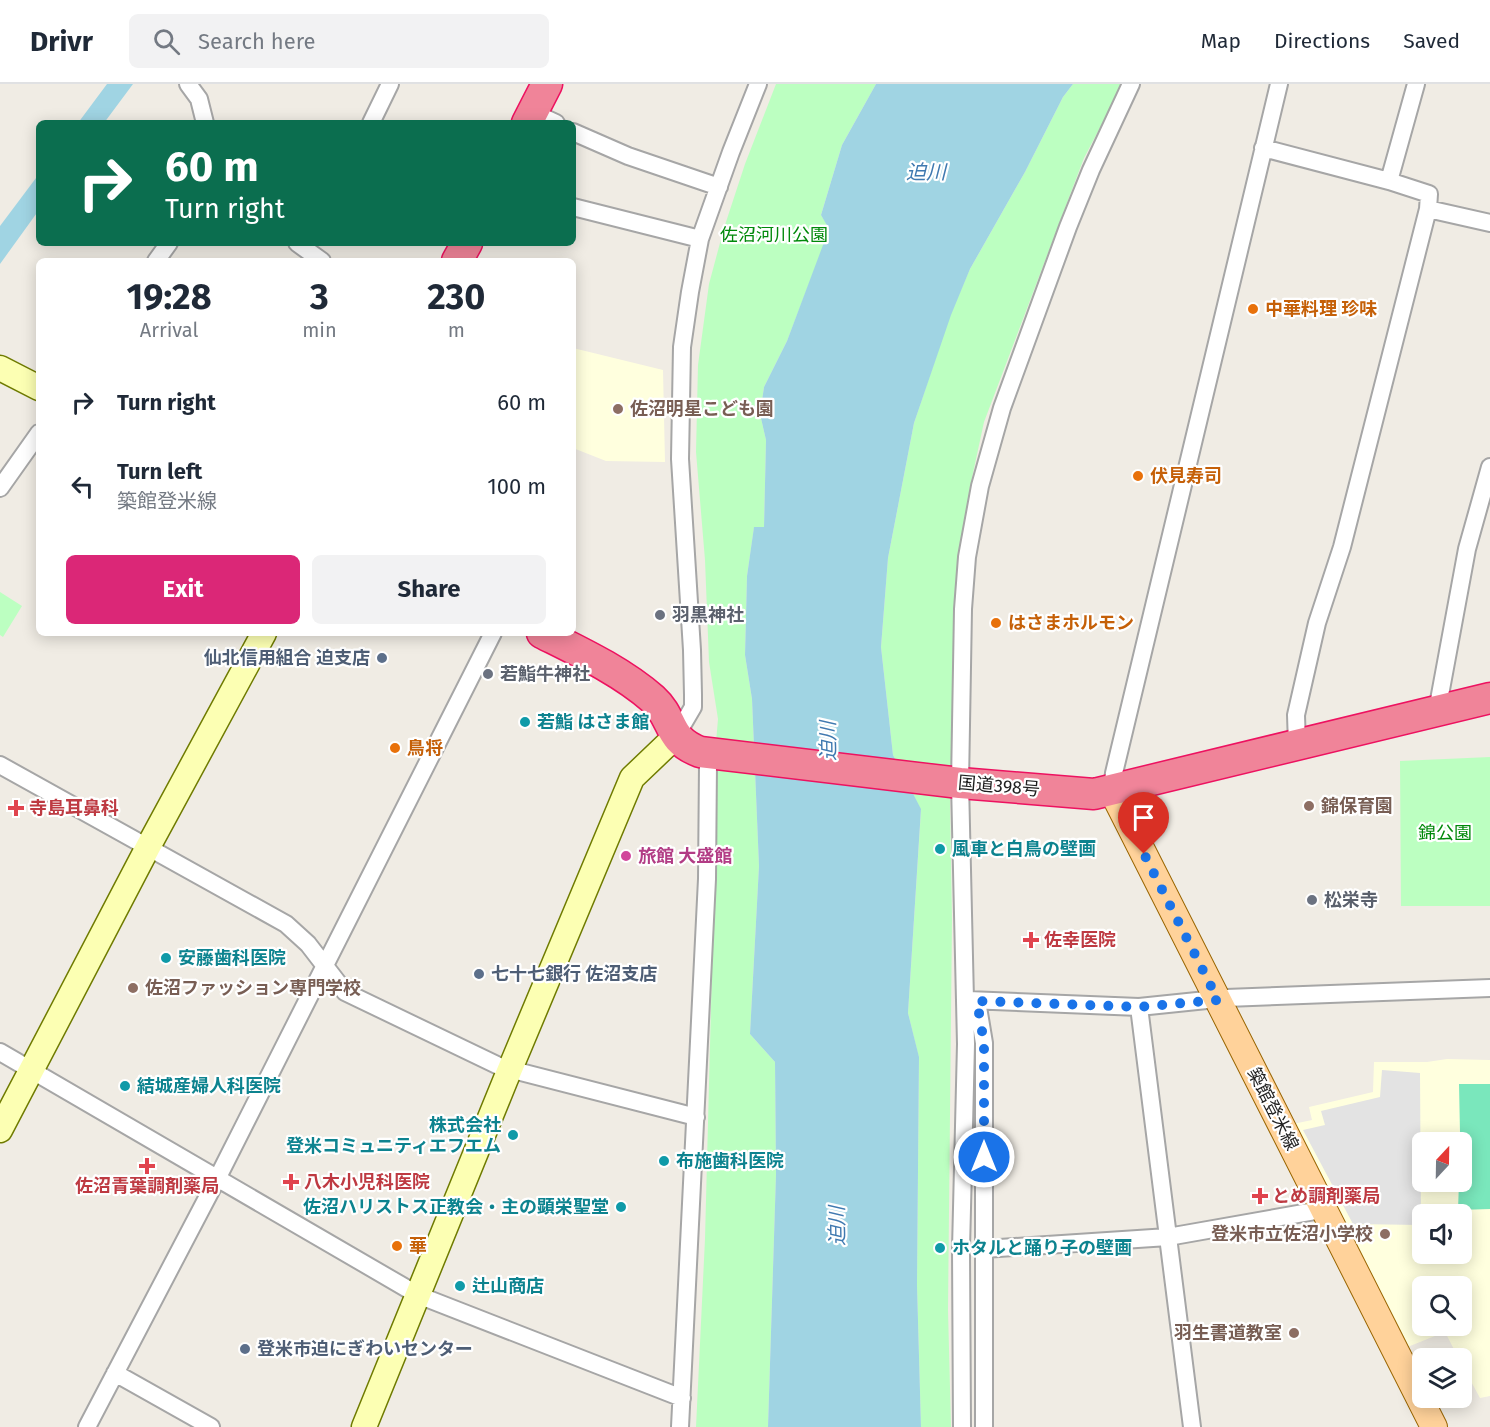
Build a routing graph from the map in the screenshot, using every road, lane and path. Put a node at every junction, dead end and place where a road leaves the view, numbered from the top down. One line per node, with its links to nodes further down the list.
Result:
1 (188, 84): 9 (street)
2 (388, 84): 10 (street)
3 (547, 84): 8 (highway)
4 (758, 84): 14 (street)
5 (1131, 84): 33 (street)
6 (1279, 84): 12 (street)
7 (1416, 84): 13 (street)
8 (538, 119)
9 (204, 120)
10 (372, 120)
11 (576, 133): 14 (street)
12 (1263, 148): 13 (street); 34 (street)
13 (1389, 181): 16 (street)
14 (719, 187): 18 (street)
15 (576, 208): 18 (street)
16 (1428, 209): 17 (street); 30 (street)
17 (1490, 223)
18 (700, 239): 29 (street)
19 (0, 368): 20 (street)
20 (36, 386)
21 (36, 437): 23 (street)
22 (1490, 467): 28 (street)
23 (0, 488)
24 (262, 636): 35 (street)
25 (491, 636): 36 (street)
26 (548, 636): 29 (highway, 国道398号)
27 (1490, 698): 28 (highway, 国道398号)
28 (1437, 711): 30 (highway, 国道398号)
29 (681, 729): 31 (highway, 国道398号); 43 (street)
30 (1297, 745): 34 (highway, 国道398号)
31 (715, 754): 33 (highway, 国道398号); 44 (street)
32 (0, 765): 35 (street)
33 (960, 783): 34 (highway, 国道398号); 38 (street)
34 (1112, 791): 39 (main road, 築館登米線)
35 (148, 847): 36 (street); 42 (street)
36 (326, 965): 43 (street); 46 (street)
37 (1490, 988): 39 (street)
38 (971, 1000): 40 (street); 49 (street); 57 (street)
39 (1218, 1000): 40 (street); 47 (main road, 築館登米線)
40 (1139, 1007): 48 (street)
41 (0, 1052): 42 (street)
42 (31, 1068): 45 (street); 46 (street)
43 (510, 1069): 44 (street); 50 (street)
44 (696, 1117): 52 (street)
45 (0, 1130)
46 (217, 1179): 50 (street); 51 (street)
47 (1323, 1208): 48 (street); 60 (main road, 築館登米線)
48 (1168, 1237): 49 (street); 59 (street)
49 (984, 1249): 58 (street)
50 (418, 1295): 52 (street); 55 (street)
51 (115, 1373): 53 (street); 54 (street)
52 (682, 1398): 56 (street)
53 (87, 1427)
54 (211, 1427)
55 (364, 1427)
56 (680, 1427)
57 (962, 1427)
58 (984, 1427)
59 (1192, 1427)
60 (1434, 1427)

